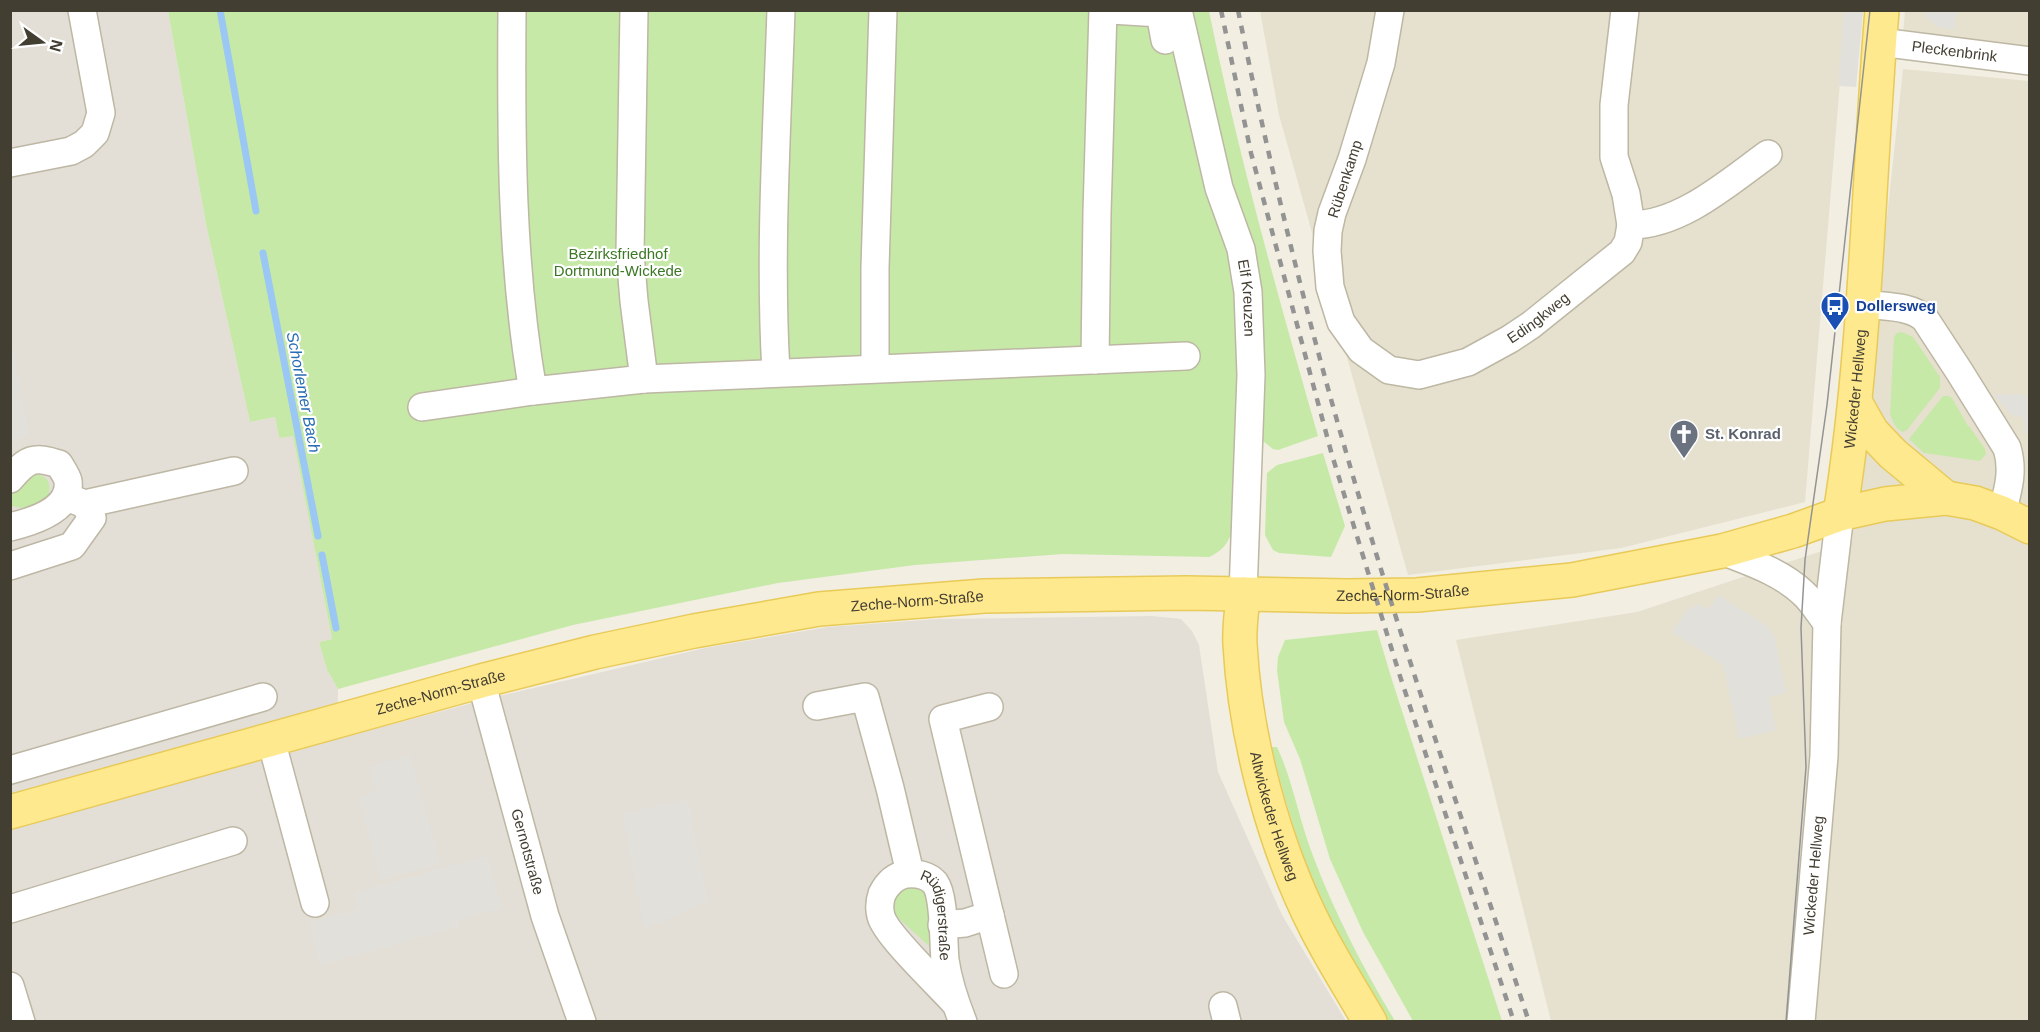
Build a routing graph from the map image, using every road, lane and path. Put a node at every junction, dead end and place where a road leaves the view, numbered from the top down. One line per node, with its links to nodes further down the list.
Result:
1 (82, 10): 14 (street)
2 (512, 10): 23 (street)
3 (634, 10): 22 (street)
4 (781, 10): 20 (street)
5 (883, 10): 19 (street)
6 (1103, 10): 18 (street)
7 (1111, 10): 10 (street)
8 (1390, 10): 21 (street, Rübenkamp)
9 (1625, 10): 15 (street, Edingkweg)
10 (1171, 25): 35 (street, Elf Kreuzen)
11 (1881, 26): 12 (street, Pleckenbrink); 16 (main road, Wickeder Hellweg)
12 (2030, 61)
13 (1768, 154): 15 (street)
14 (10, 163)
15 (1631, 225): 21 (street, Edingkweg)
16 (1864, 304): 24 (main road, Wickeder Hellweg); 31 (street)
17 (1186, 356): 18 (street)
18 (1095, 360): 19 (street)
19 (875, 368): 20 (street)
20 (776, 372): 22 (street)
21 (1419, 375)
22 (644, 379): 23 (street)
23 (533, 391): 25 (street)
24 (1855, 402): 28 (main road); 30 (main road, Wickeder Hellweg)
25 (422, 407)
26 (234, 471): 29 (street)
27 (10, 479): 29 (street)
28 (1946, 498): 30 (main road); 31 (main road)
29 (75, 500): 32 (street); 34 (street)
30 (1840, 514): 33 (main road, Zeche-Norm-Straße); 36 (street, Wickeder Hellweg)
31 (2016, 520)
32 (10, 528)
33 (1722, 551): 35 (main road, Zeche-Norm-Straße); 36 (street)
34 (10, 566)
35 (1243, 594): 37 (main road, Zeche-Norm-Straße); 55 (main road, Altwickeder Hellweg)
36 (1827, 623): 56 (street, Wickeder Hellweg)
37 (481, 681): 41 (main road, Zeche-Norm-Straße); 54 (street, Gernotstraße)
38 (263, 697): 42 (street)
39 (817, 706): 45 (street)
40 (989, 707): 48 (street)
41 (271, 740): 43 (main road, Zeche-Norm-Straße); 46 (street)
42 (10, 770)
43 (10, 812)
44 (233, 841): 47 (street)
45 (910, 873): 49 (street, Rüdigerstraße); 52 (street, Rüdigerstraße)
46 (315, 903)
47 (10, 909)
48 (990, 915): 49 (street); 50 (street)
49 (942, 925): 52 (street, Rüdigerstraße)
50 (1004, 974)
51 (10, 986): 53 (street)
52 (959, 1012)
53 (21, 1022)
54 (582, 1022)
55 (1370, 1022)
56 (1802, 1022)

